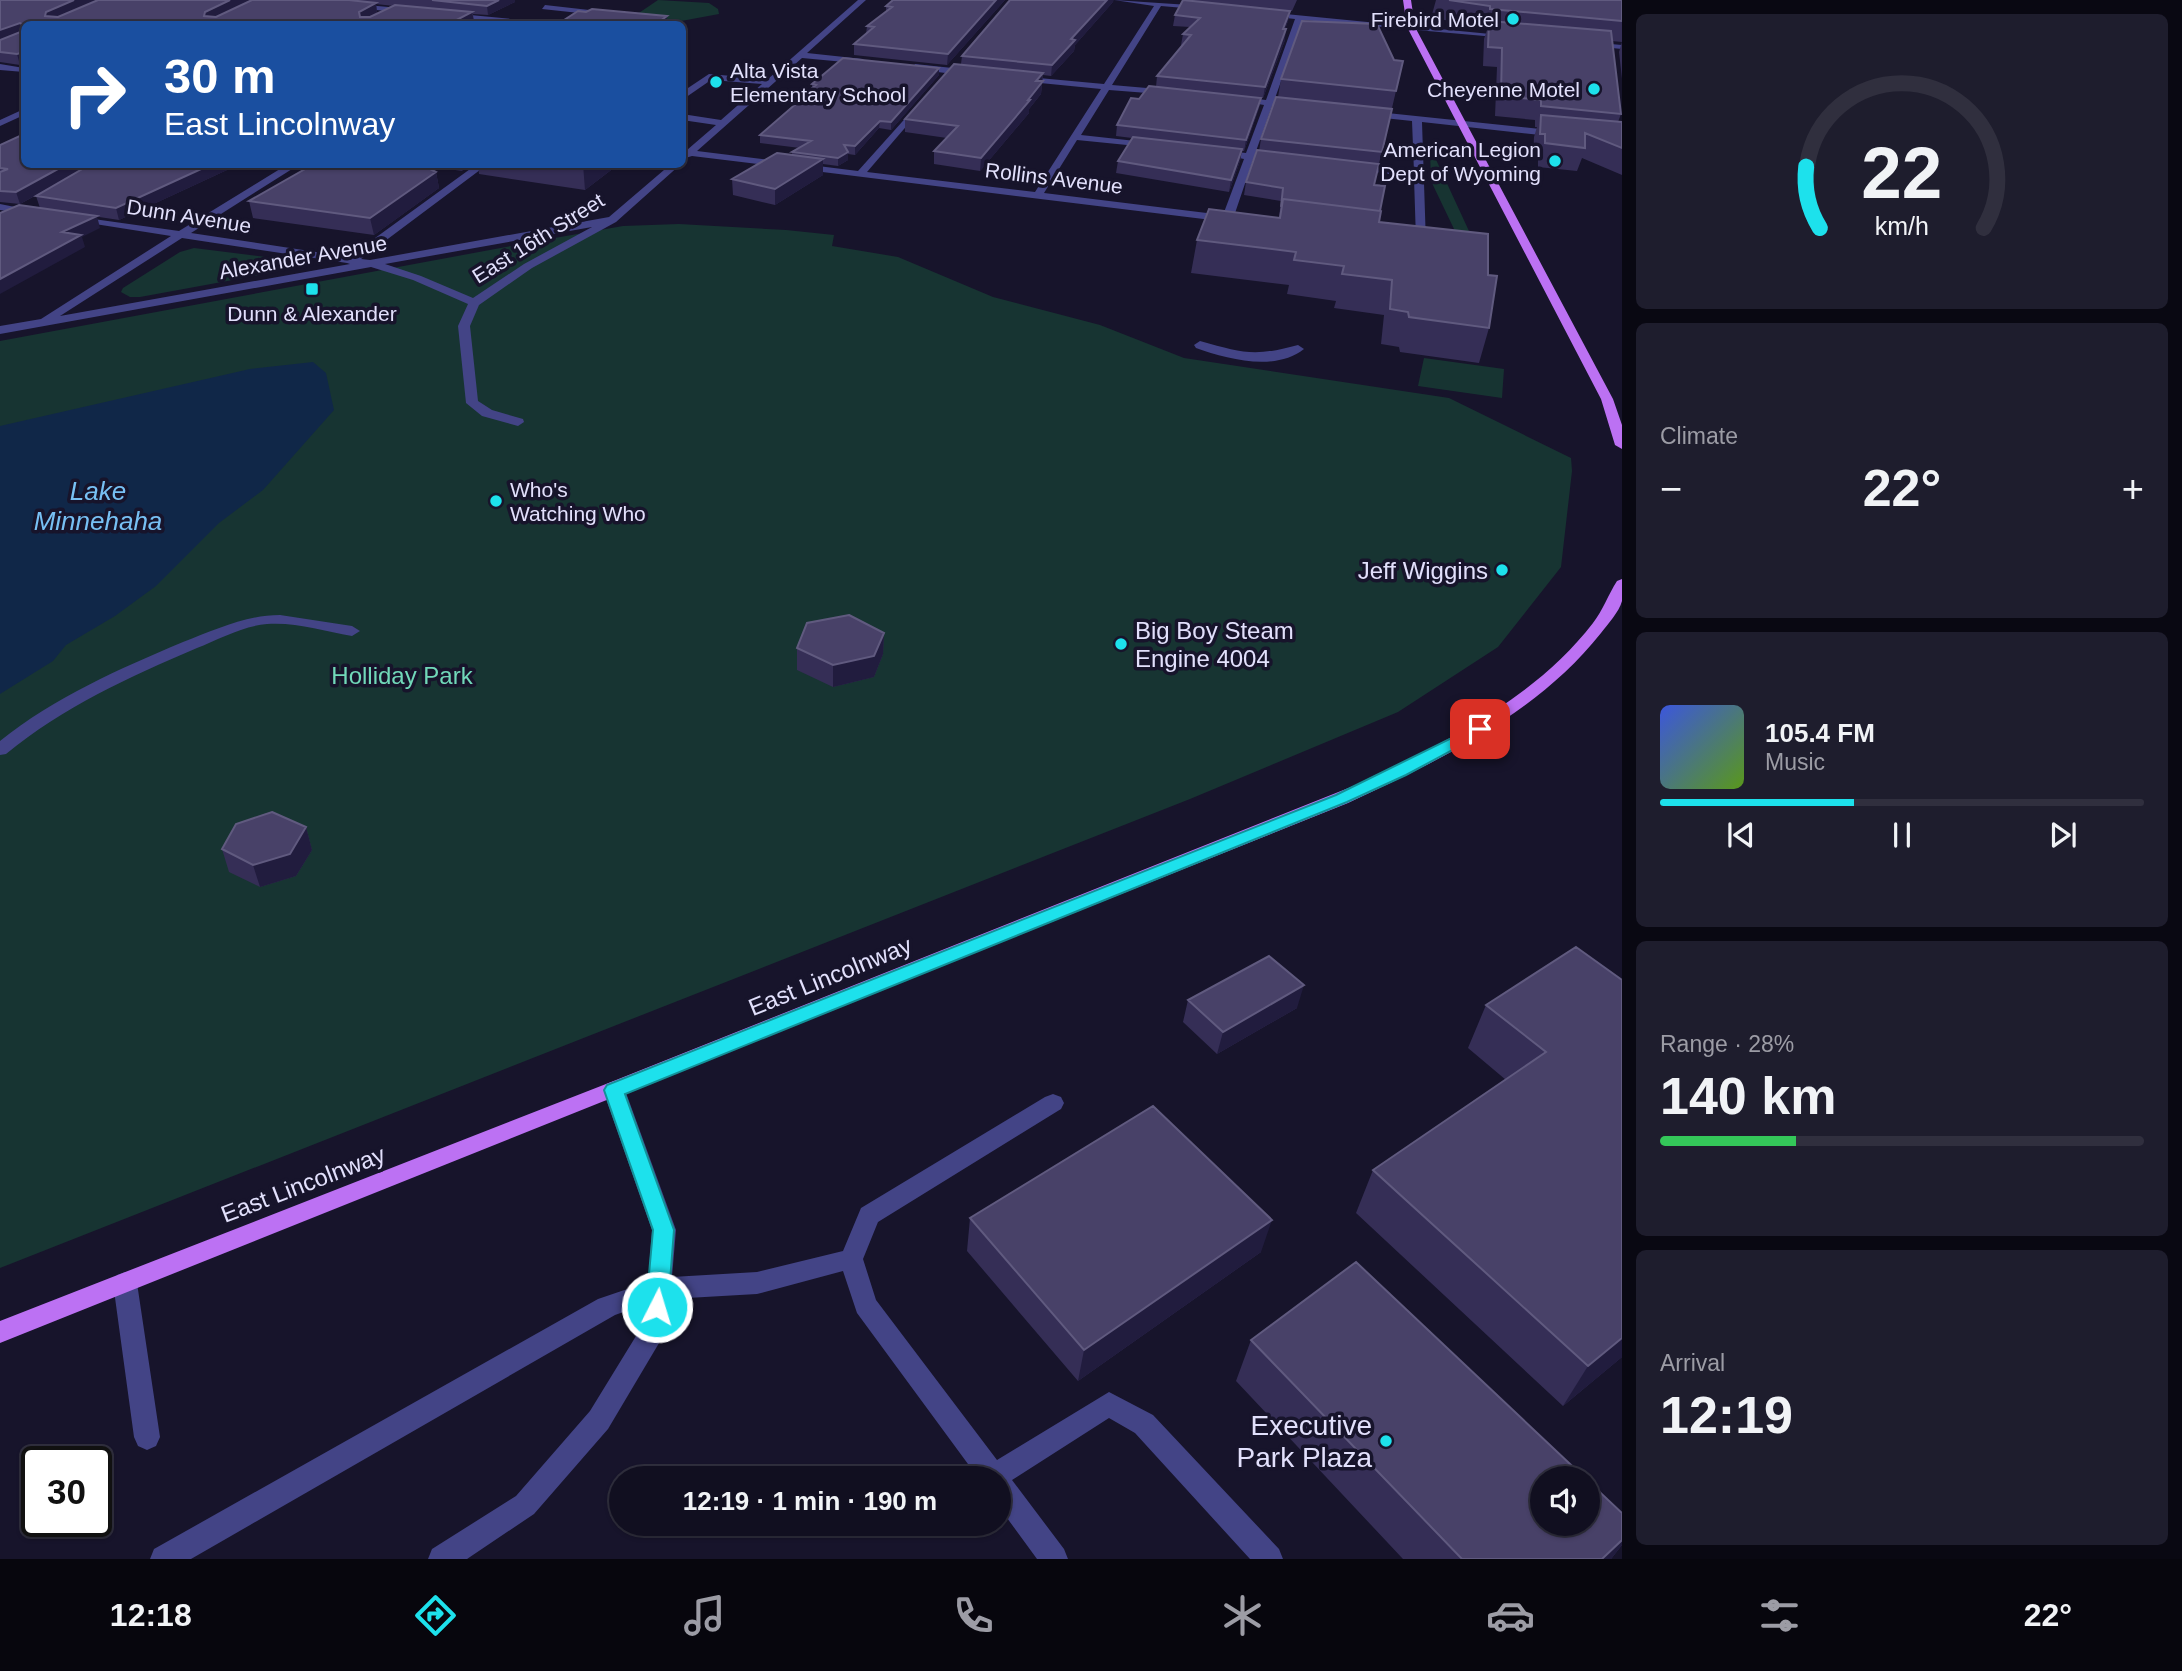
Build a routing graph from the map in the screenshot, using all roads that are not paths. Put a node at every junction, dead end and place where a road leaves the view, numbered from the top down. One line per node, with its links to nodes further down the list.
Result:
1 (412, 0): 10 (street)
2 (557, 0): 8 (street)
3 (862, 0): 24 (street)
4 (1118, 0): 6 (street)
5 (1407, 0): 19 (main road)
6 (1159, 4): 9 (street); 36 (street)
7 (343, 5): 10 (street)
8 (545, 8): 12 (street); 18 (street)
9 (1210, 9)
10 (394, 10): 11 (street); 16 (street)
11 (420, 12)
12 (598, 13)
13 (1260, 13): 15 (street)
14 (445, 15): 17 (street)
15 (1300, 17): 19 (street); 41 (street)
16 (376, 20)
17 (501, 21)
18 (523, 21)
19 (1411, 27): 20 (street); 49 (main road)
20 (1517, 37)
21 (1584, 43): 22 (street)
22 (1611, 46): 23 (street); 25 (street)
23 (1622, 47)
24 (800, 55): 27 (street); 35 (street)
25 (1612, 57)
26 (959, 60): 31 (street)
27 (868, 62)
28 (909, 66): 31 (street)
29 (0, 67): 30 (street)
30 (21, 70)
31 (950, 70): 32 (street); 34 (street)
32 (976, 73)
33 (1015, 77): 36 (street)
34 (941, 81)
35 (770, 82): 37 (street); 48 (street)
36 (1105, 86): 38 (street); 51 (street)
37 (686, 94)
38 (1187, 95)
39 (1228, 99): 41 (street)
40 (923, 101): 62 (street)
41 (1269, 104): 42 (street); 56 (street)
42 (1299, 107)
43 (21, 113): 47 (street)
44 (1363, 114): 46 (street)
45 (686, 118): 48 (street)
46 (1417, 120): 49 (street); 63 (street)
47 (0, 123)
48 (724, 123): 54 (street)
49 (1461, 124): 50 (street); 84 (main road)
50 (1570, 136)
51 (1074, 137): 52 (street); 64 (street)
52 (1168, 147)
53 (1209, 152): 56 (street)
54 (686, 154)
55 (686, 155): 62 (street, Rollins Avenue)
56 (1250, 156): 57 (street); 70 (street)
57 (1289, 161)
58 (1342, 167): 63 (street)
59 (289, 168): 74 (street)
60 (479, 168): 76 (street)
61 (672, 168): 71 (street, East 16th Street)
62 (861, 173): 64 (street, Rollins Avenue)
63 (1419, 176): 75 (street)
64 (1038, 195): 70 (street, Rollins Avenue)
65 (34, 203): 67 (street)
66 (0, 206): 67 (street)
67 (22, 210): 68 (street); 73 (street)
68 (48, 214)
69 (62, 216): 74 (street, Dunn Avenue)
70 (1227, 219): 72 (street, Rollins Avenue)
71 (612, 220): 77 (street, Alexander Avenue); 78 (street, East 16th Street)
72 (1240, 221)
73 (0, 222)
74 (181, 234): 76 (street, Dunn Avenue); 79 (street)
75 (1409, 242)
76 (351, 261): 77 (street, Dunn Avenue)
77 (373, 264): 78 (street); 79 (street, Alexander Avenue)
78 (474, 303): 83 (street, East 16th Street)
79 (38, 325): 80 (street, Alexander Avenue)
80 (0, 330)
81 (1200, 345): 82 (street)
82 (1298, 349)
83 (518, 422)
84 (1622, 445)
85 (1622, 584): 88 (main road, East Lincolnway)
86 (352, 631): 87 (street)
87 (0, 750)
88 (614, 1090): 91 (main road, East Lincolnway); 92 (street)
89 (1053, 1103): 90 (street)
90 (851, 1259): 92 (street); 95 (street)
91 (125, 1283): 93 (main road, East Lincolnway); 94 (street)
92 (659, 1289): 98 (street); 99 (street)
93 (0, 1332)
94 (147, 1437)
95 (986, 1466)
96 (1011, 1470): 101 (street)
97 (1011, 1500): 100 (street)
98 (164, 1559)
99 (442, 1559)
100 (1054, 1559)
101 (1269, 1559)

